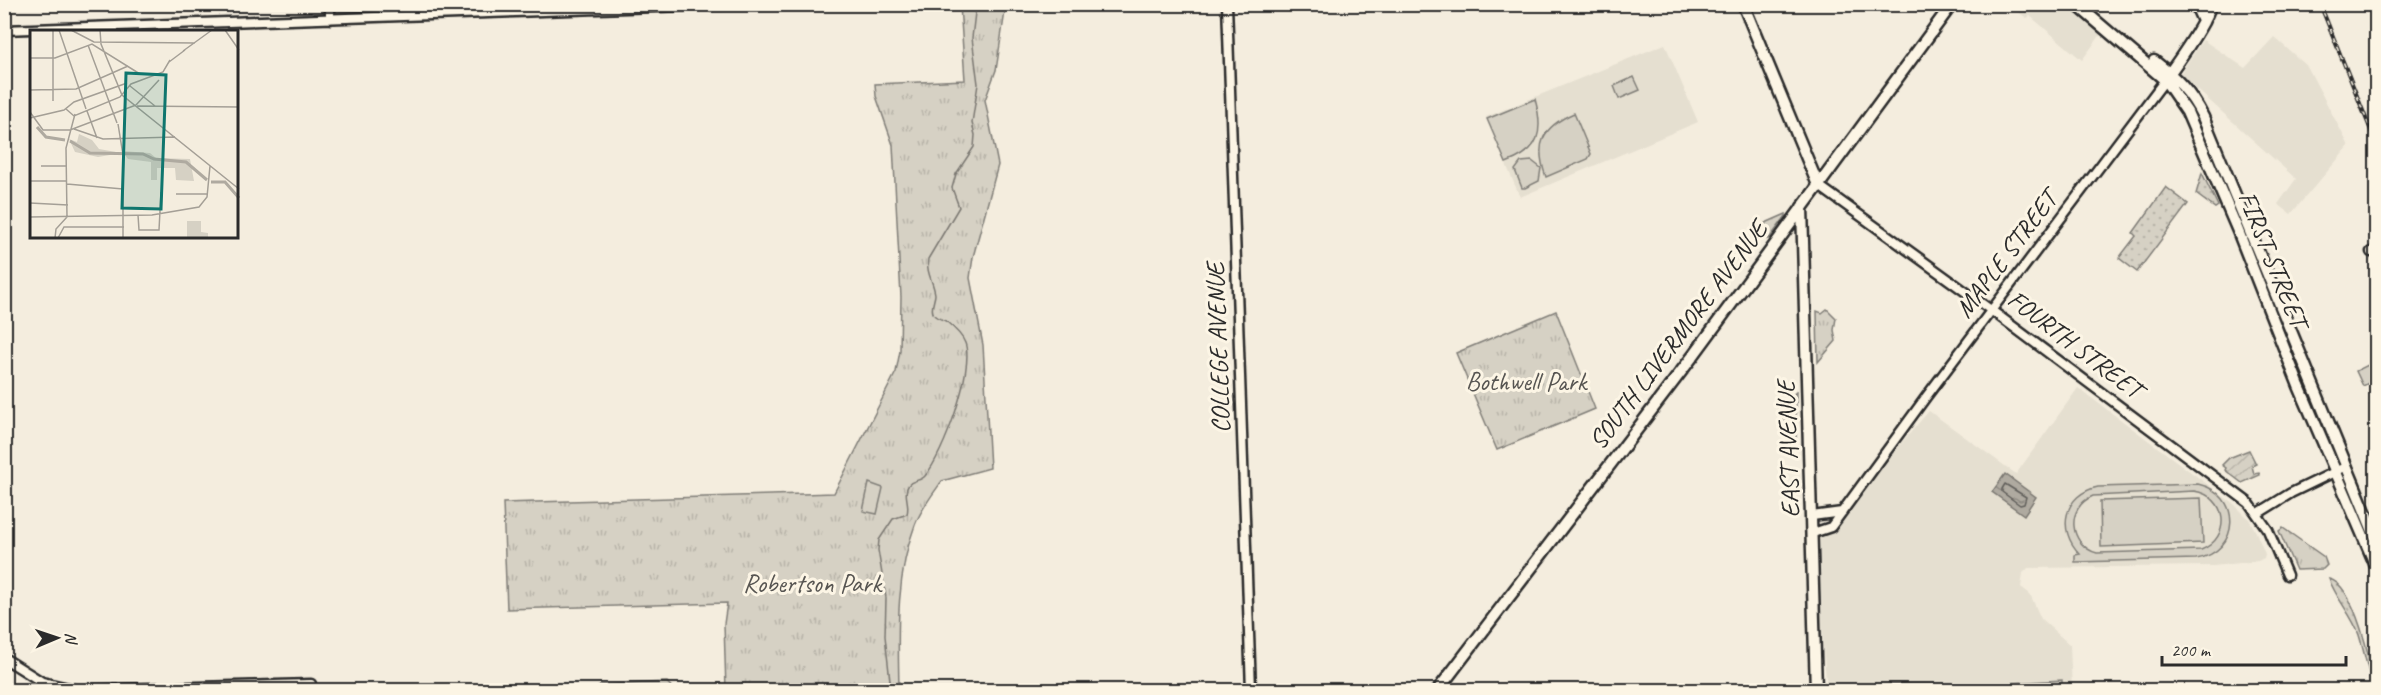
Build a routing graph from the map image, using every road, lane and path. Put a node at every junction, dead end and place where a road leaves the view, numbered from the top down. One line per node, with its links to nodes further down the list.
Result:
1 (330, 4): 10 (street)
2 (740, 4): 10 (street)
3 (1227, 4): 28 (street, COLLEGE AVENUE)
4 (1743, 4): 14 (main road)
5 (1952, 4): 14 (main road, SOUTH LIVERMORE AVENUE)
6 (2076, 4): 13 (main road, FIRST STREET)
7 (2084, 4): 13 (main road, FIRST STREET)
8 (2199, 4): 11 (main road)
9 (2210, 4): 11 (main road, MAPLE STREET)
10 (330, 19): 12 (street)
11 (2203, 21): 13 (main road, MAPLE STREET)
12 (4, 30)
13 (2167, 77): 16 (street, MAPLE STREET); 17 (main road, FIRST STREET); 18 (main road, FIRST STREET)
14 (1818, 185): 15 (main road, SOUTH LIVERMORE AVENUE); 16 (street, FOURTH STREET)
15 (1802, 207): 21 (main road, EAST AVENUE); 29 (main road, SOUTH LIVERMORE AVENUE)
16 (1991, 310): 19 (street, MAPLE STREET); 20 (street, FOURTH STREET)
17 (2347, 466): 18 (street); 23 (main road, FIRST STREET)
18 (2335, 471): 20 (street); 24 (main road, FIRST STREET)
19 (1842, 512): 21 (street); 22 (street, MAPLE STREET)
20 (2257, 514): 25 (street, FOURTH STREET)
21 (1812, 516): 22 (main road, EAST AVENUE)
22 (1813, 533): 30 (main road, EAST AVENUE)
23 (2376, 538)
24 (2376, 566)
25 (2287, 575)
26 (4, 658): 27 (street)
27 (311, 684)
28 (1251, 690)
29 (1438, 690)
30 (1816, 690)

